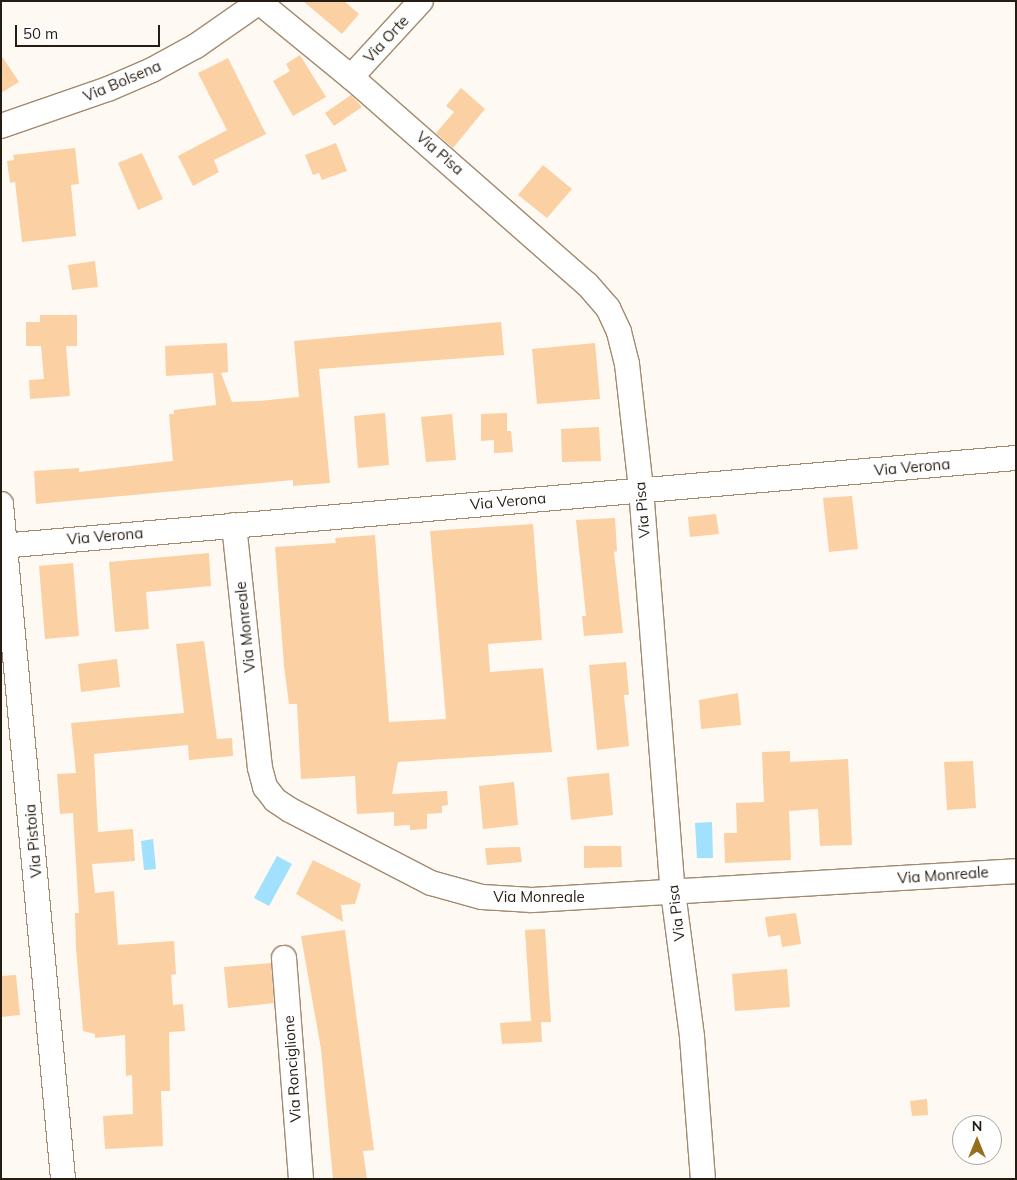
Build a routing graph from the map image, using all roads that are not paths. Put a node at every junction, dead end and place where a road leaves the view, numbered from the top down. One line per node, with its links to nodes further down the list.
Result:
1 (421, 1): 3 (street, Via Orte)
2 (258, 2): 3 (street, Via Pisa); 4 (street, Via Bolsena)
3 (351, 76): 6 (street, Via Pisa)
4 (1, 126)
5 (1016, 458): 6 (street, Via Verona)
6 (641, 489): 8 (street, Via Verona); 11 (street, Via Pisa)
7 (1, 504): 9 (street, Via Pistoia)
8 (234, 525): 9 (street, Via Verona); 11 (street, Via Monreale)
9 (3, 546): 13 (street, Via Pistoia)
10 (1016, 871): 11 (street, Via Monreale)
11 (673, 892): 15 (street, Via Pisa)
12 (284, 958): 14 (street, Via Ronciglione)
13 (64, 1179)
14 (301, 1179)
15 (703, 1179)

